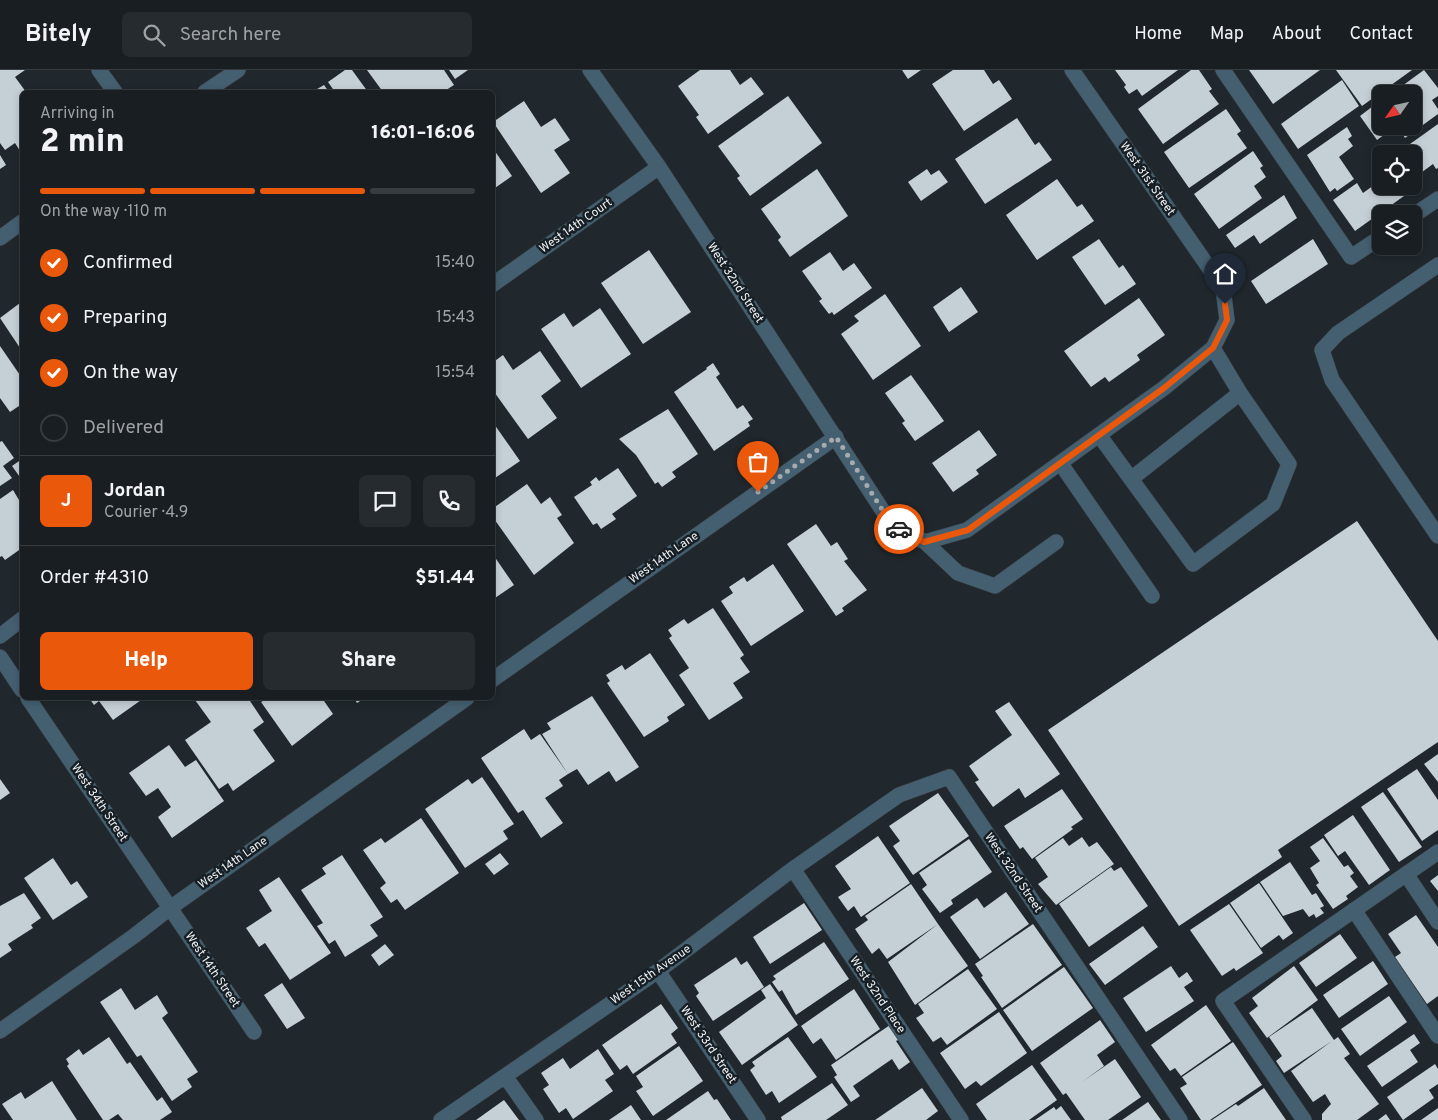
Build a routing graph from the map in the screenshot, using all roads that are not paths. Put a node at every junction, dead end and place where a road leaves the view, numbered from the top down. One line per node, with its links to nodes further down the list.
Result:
1 (99, 70): 6 (street)
2 (238, 70): 7 (street)
3 (590, 70): 8 (street, West 32nd Street)
4 (1072, 70): 16 (street, West 31st Street)
5 (1223, 70): 13 (street)
6 (114, 90)
7 (208, 90)
8 (659, 167): 15 (street, West 14th Court); 19 (street, West 32nd Street)
9 (1438, 199): 10 (street)
10 (1422, 210)
11 (20, 223): 12 (street)
12 (0, 238)
13 (1372, 243)
14 (1438, 265): 22 (street)
15 (495, 283)
16 (1213, 348): 17 (street); 18 (street)
17 (1240, 393): 21 (street); 21 (street)
18 (1099, 435): 20 (street); 21 (street)
19 (836, 437): 23 (street, West 32nd Street); 29 (street, West 14th Lane)
20 (1061, 464): 23 (street); 25 (street)
21 (1131, 479)
22 (1438, 536)
23 (924, 542): 24 (street)
24 (1056, 542)
25 (1152, 596)
26 (20, 621): 27 (street)
27 (0, 636)
28 (0, 657): 30 (street)
29 (495, 678)
30 (20, 687)
31 (29, 700): 36 (street, West 34th Street)
32 (464, 700): 36 (street, West 14th Lane)
33 (1438, 852): 35 (street)
34 (794, 870): 39 (street, West 15th Avenue); 47 (street, West 32nd Place); 48 (street, West 32nd Street)
35 (1406, 874): 37 (street); 38 (street)
36 (170, 908): 40 (street, West 14th Lane); 41 (street, West 14th Street)
37 (1354, 910): 42 (street); 49 (street)
38 (1438, 922)
39 (658, 971): 43 (street, West 15th Avenue); 46 (street, West 33rd Street)
40 (0, 1031)
41 (254, 1032)
42 (1438, 1036)
43 (505, 1076): 44 (street); 45 (street)
44 (441, 1120)
45 (536, 1120)
46 (758, 1120)
47 (961, 1120)
48 (1180, 1120)
49 (1304, 1120)

